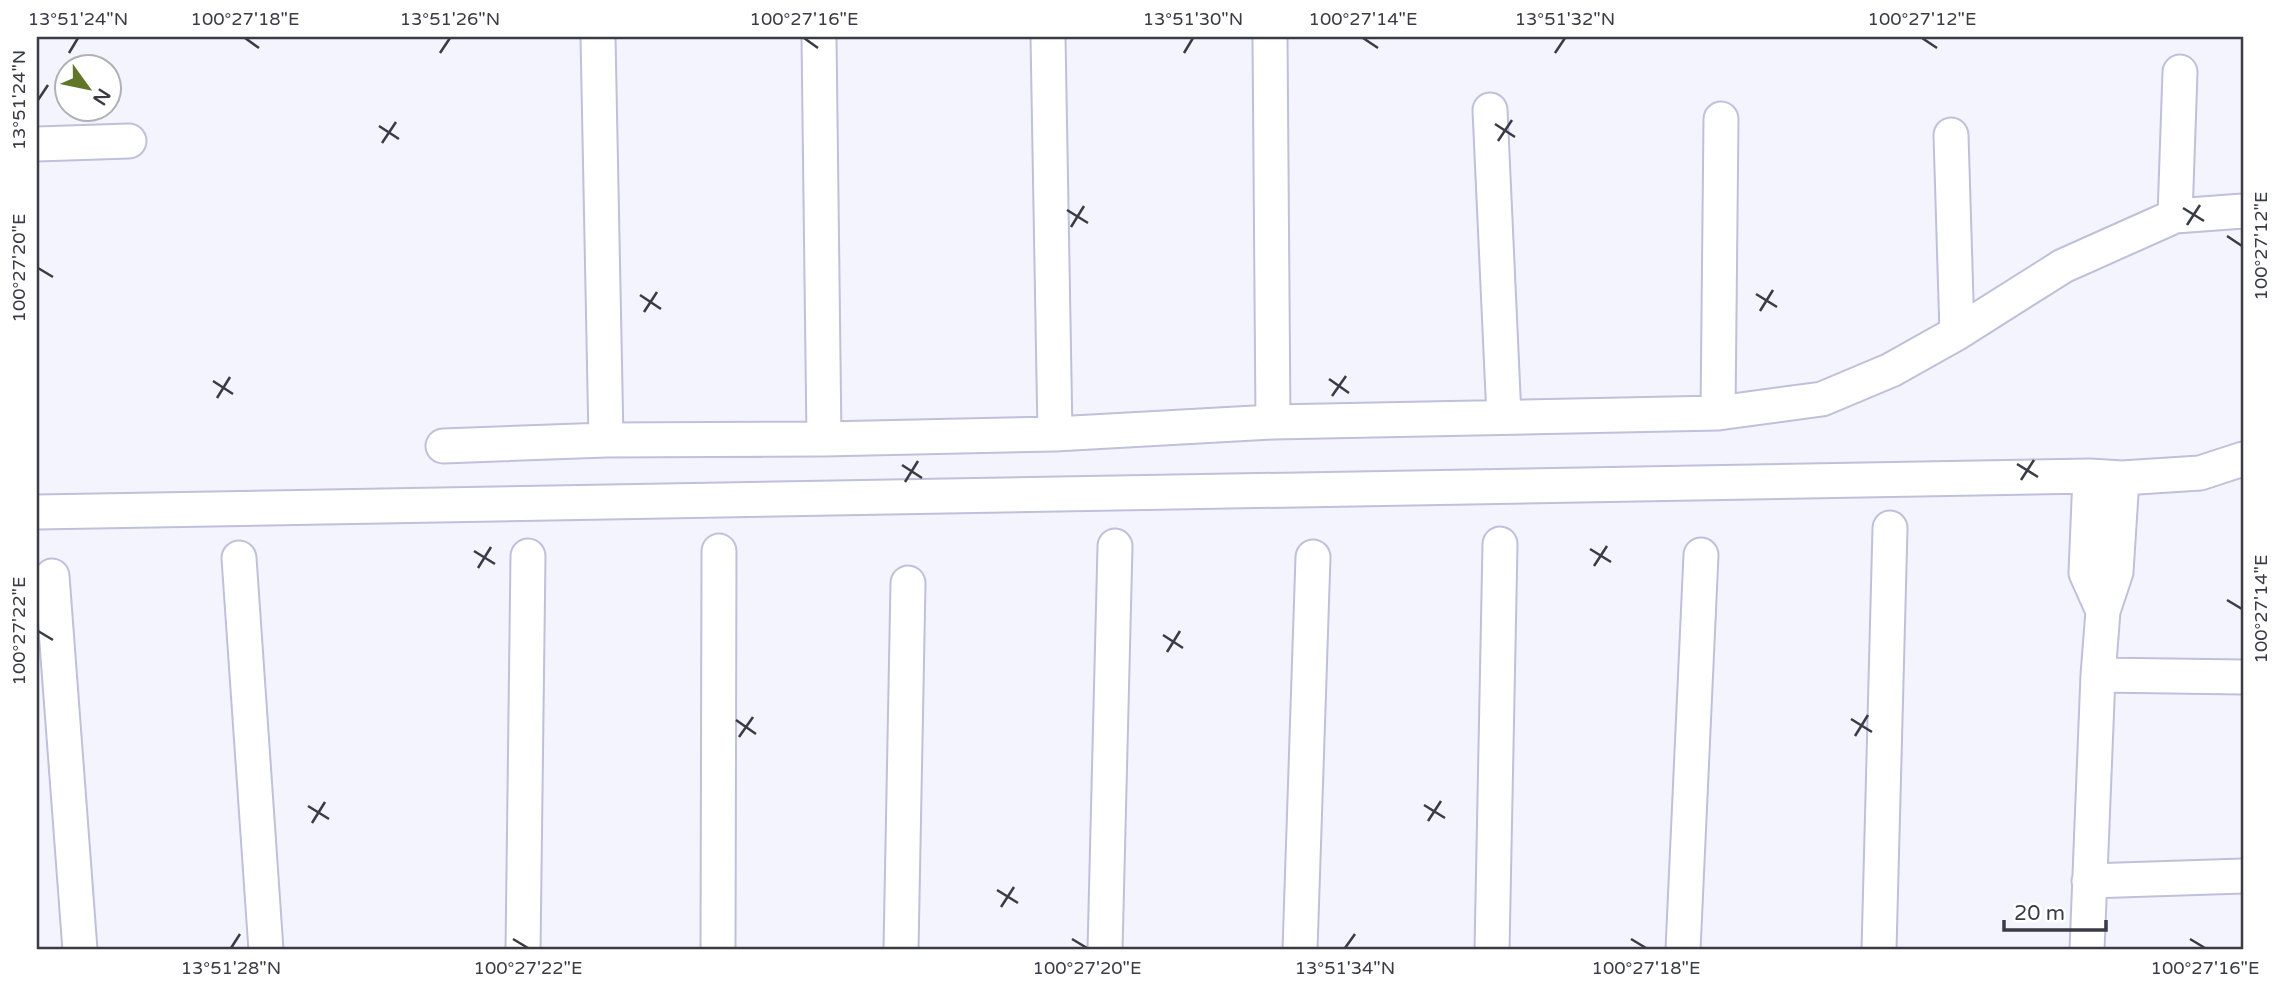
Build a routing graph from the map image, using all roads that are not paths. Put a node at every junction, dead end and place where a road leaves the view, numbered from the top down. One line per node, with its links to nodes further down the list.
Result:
1 (598, 37): 19 (street)
2 (820, 37): 18 (street)
3 (1048, 37): 17 (street)
4 (1270, 37): 16 (street)
5 (2180, 72): 12 (street)
6 (1490, 110): 15 (street)
7 (1721, 120): 14 (street)
8 (1951, 135): 13 (street)
9 (129, 141): 10 (street)
10 (37, 144)
11 (2243, 211): 12 (street)
12 (2175, 216): 13 (street)
13 (1957, 333): 14 (street)
14 (1718, 413): 15 (street)
15 (1504, 417): 16 (street)
16 (1273, 422): 17 (street)
17 (1055, 434): 18 (street)
18 (824, 439): 19 (street)
19 (606, 440): 20 (street)
20 (443, 446)
21 (2243, 459): 22 (street)
22 (2106, 477): 23 (street); 34 (street)
23 (37, 512)
24 (1890, 528): 47 (street)
25 (1500, 544): 45 (street)
26 (1115, 547): 43 (street)
27 (719, 551): 41 (street)
28 (1701, 555): 46 (street)
29 (528, 556): 40 (street)
30 (1312, 557): 44 (street)
31 (239, 558): 39 (street)
32 (52, 576): 38 (street)
33 (908, 583): 42 (street)
34 (2098, 675): 35 (street); 37 (street)
35 (2243, 677)
36 (2243, 876): 37 (street)
37 (2089, 881): 48 (street)
38 (80, 950)
39 (266, 950)
40 (523, 950)
41 (718, 950)
42 (901, 950)
43 (1105, 950)
44 (1300, 950)
45 (1492, 950)
46 (1683, 950)
47 (1879, 950)
48 (2087, 950)

